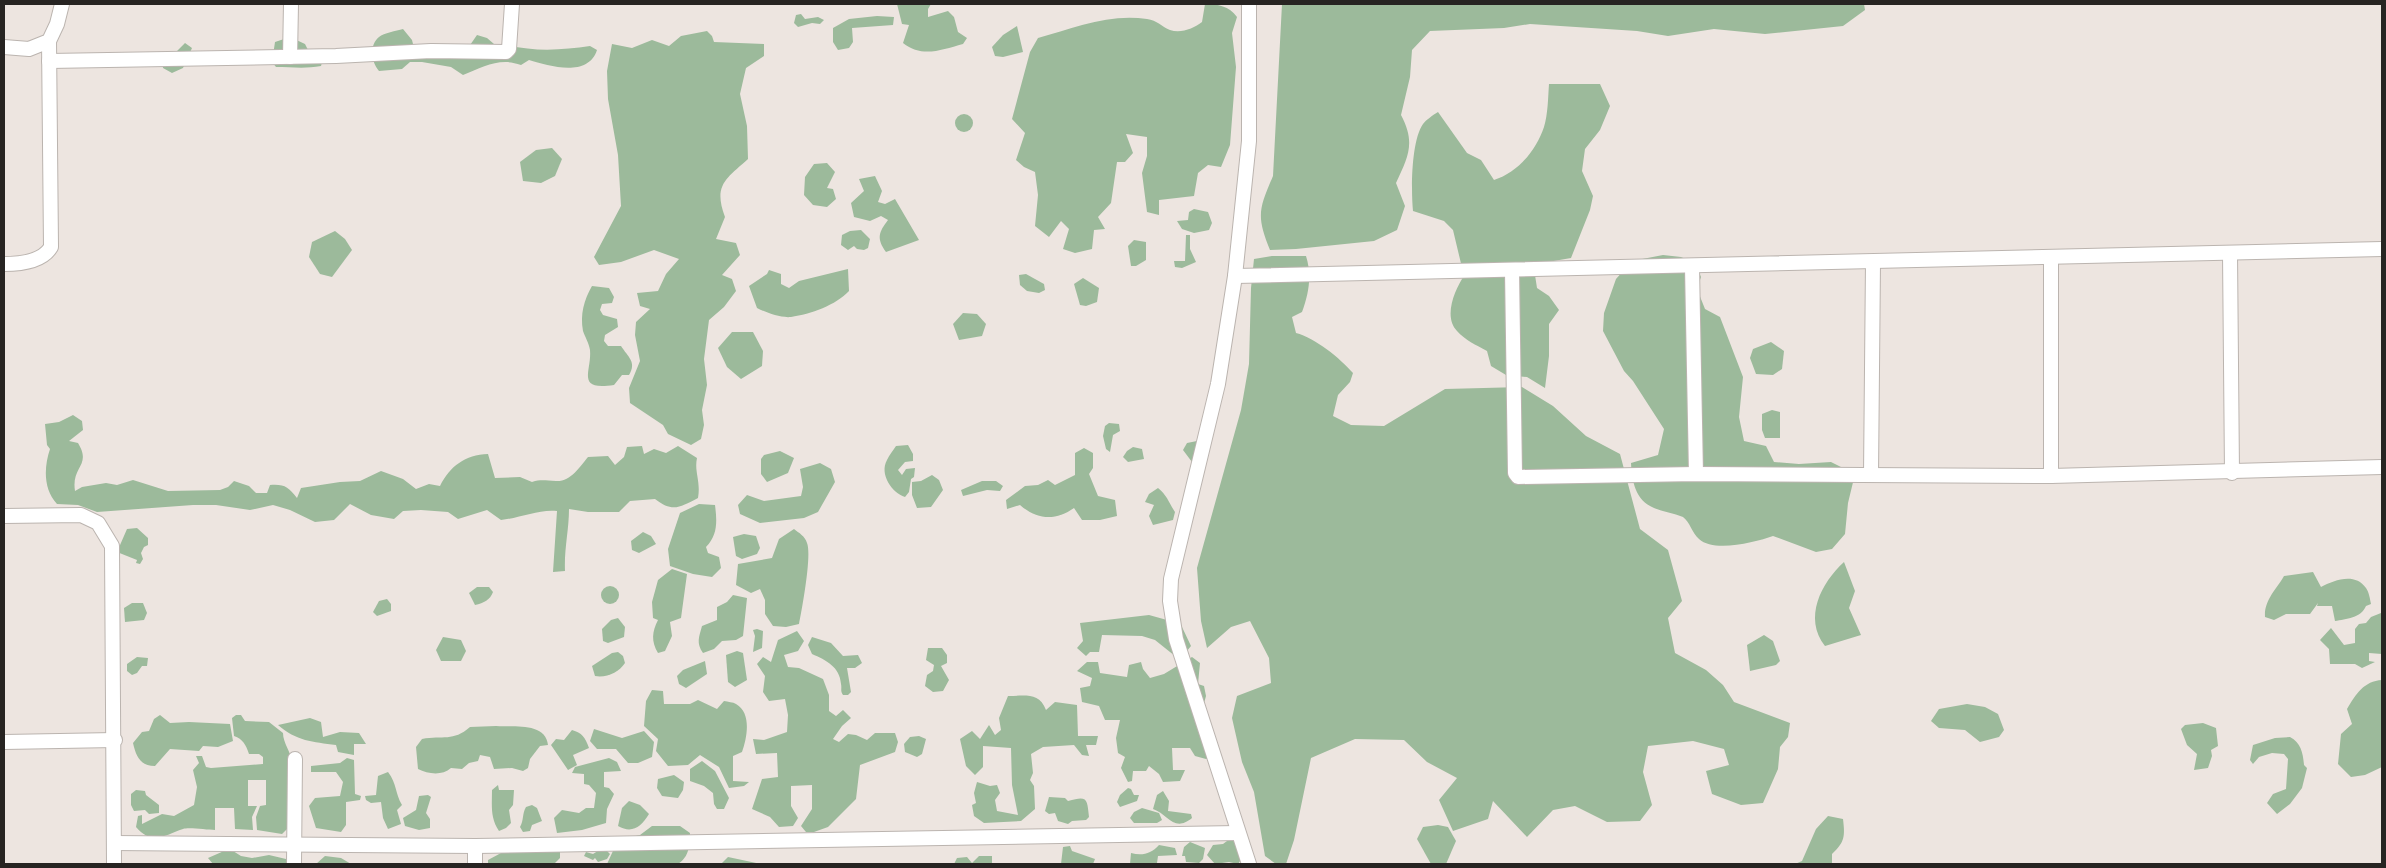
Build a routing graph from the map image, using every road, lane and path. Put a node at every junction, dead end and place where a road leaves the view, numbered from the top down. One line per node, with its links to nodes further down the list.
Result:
1 (62, 4): 5 (street)
2 (291, 4): 7 (street)
3 (512, 4): 7 (street)
4 (1249, 4): 16 (street)
5 (49, 41): 6 (street); 8 (street)
6 (4, 47)
7 (290, 57): 8 (street)
8 (49, 61): 13 (street)
9 (2382, 250): 10 (street)
10 (2230, 253): 11 (street); 18 (street)
11 (2051, 258): 12 (street); 21 (street)
12 (1873, 262): 14 (street); 20 (street)
13 (4, 264)
14 (1692, 266): 15 (street); 19 (street)
15 (1512, 271): 16 (street); 19 (street)
16 (1235, 276): 26 (street)
17 (2382, 467): 18 (street)
18 (2232, 473): 21 (street)
19 (1696, 474): 20 (street)
20 (1871, 475): 21 (street)
21 (2051, 476)
22 (4, 516): 23 (street)
23 (115, 740): 24 (street); 27 (street)
24 (4, 742)
25 (295, 759): 28 (street)
26 (1237, 832): 29 (street); 33 (street)
27 (114, 843): 28 (street); 30 (street)
28 (295, 845): 29 (street); 31 (street)
29 (475, 846): 32 (street)
30 (114, 864)
31 (294, 864)
32 (475, 864)
33 (1249, 864)

